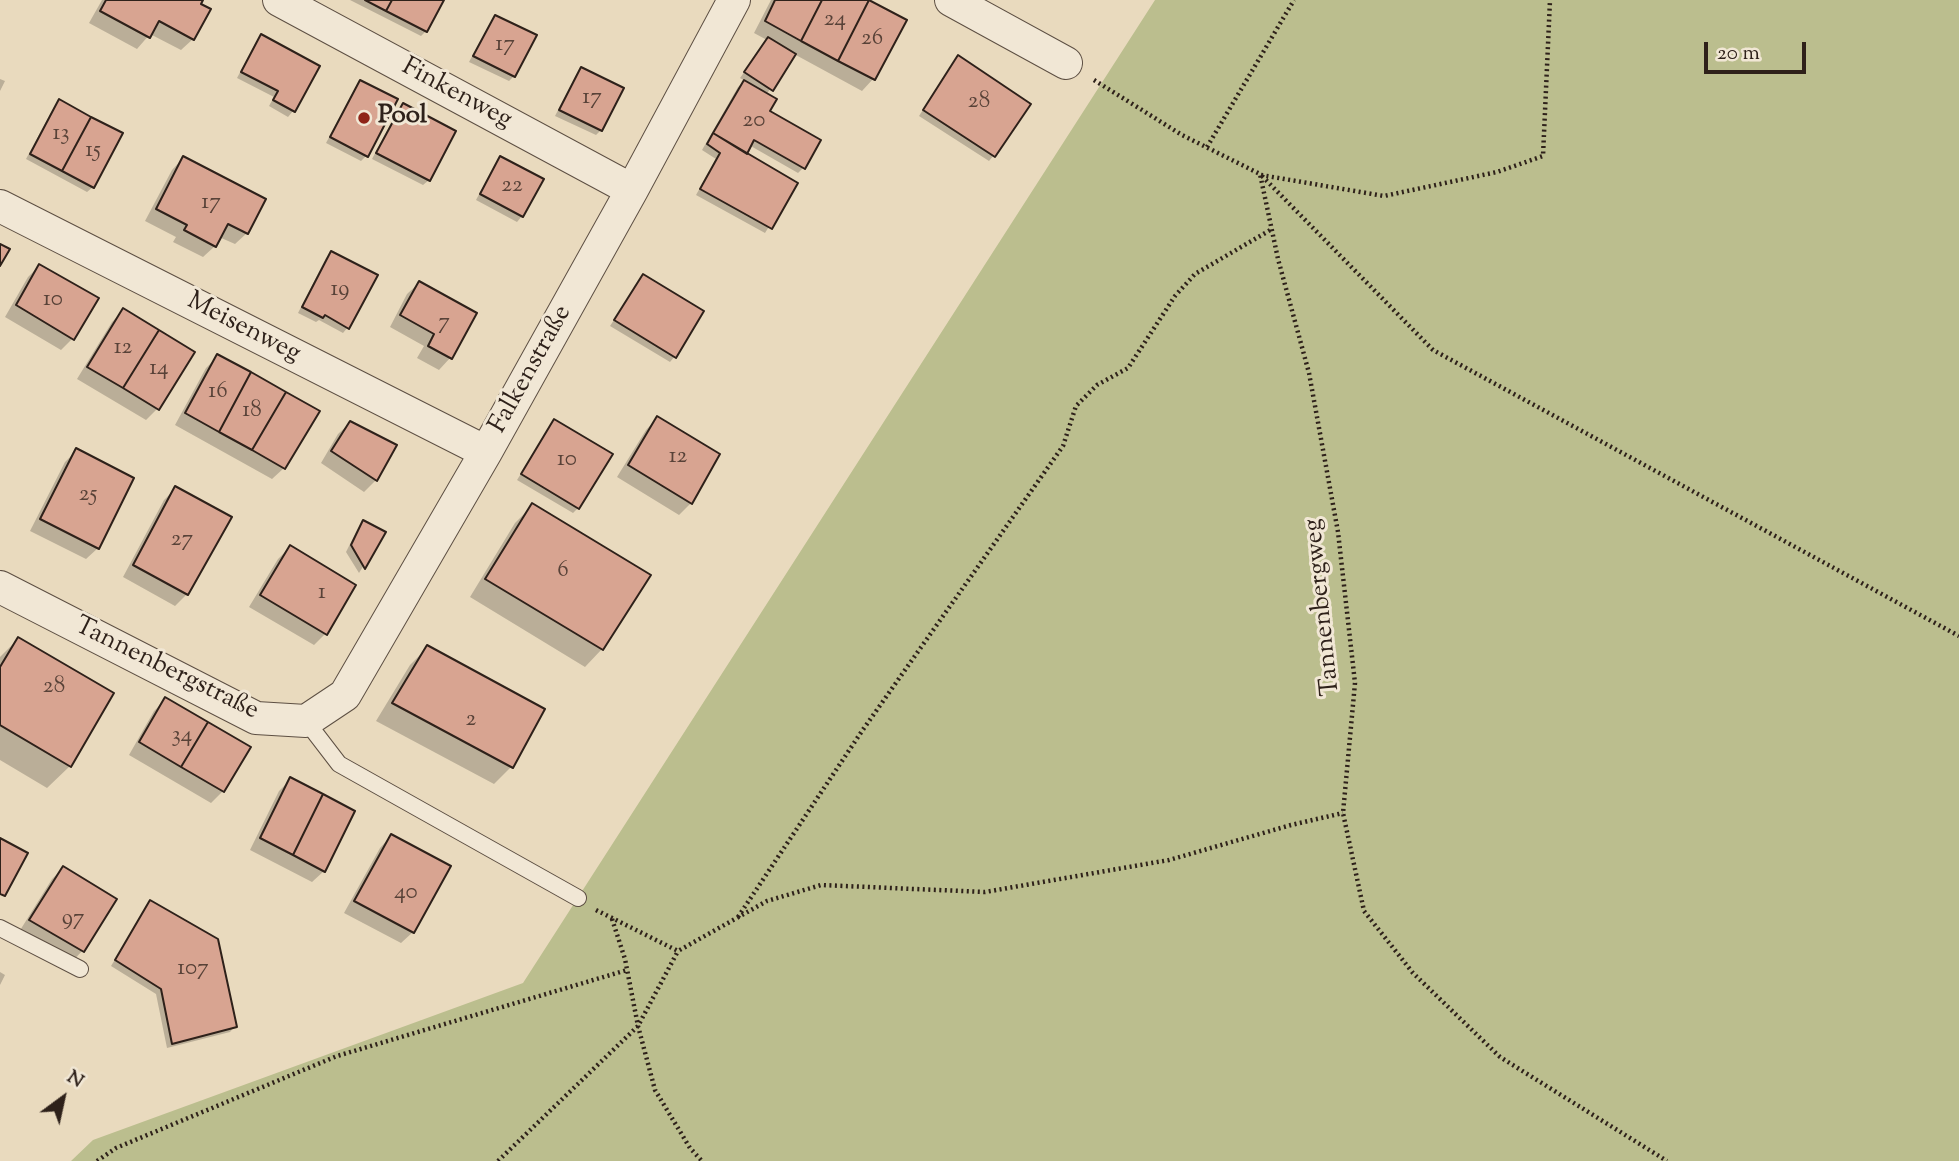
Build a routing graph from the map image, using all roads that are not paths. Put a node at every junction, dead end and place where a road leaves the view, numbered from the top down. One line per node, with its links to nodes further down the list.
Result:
1 (279, 0): 5 (street, Finkenweg)
2 (734, 0): 5 (street, Falkenstraße)
3 (951, 0): 4 (street)
4 (1066, 63)
5 (632, 190): 7 (street, Falkenstraße)
6 (0, 206): 7 (street, Meisenweg)
7 (486, 452): 9 (street, Falkenstraße)
8 (0, 587): 9 (street, Tannenbergstraße)
9 (306, 721): 10 (lane)
10 (578, 898)
11 (0, 928): 12 (lane)
12 (80, 969)

